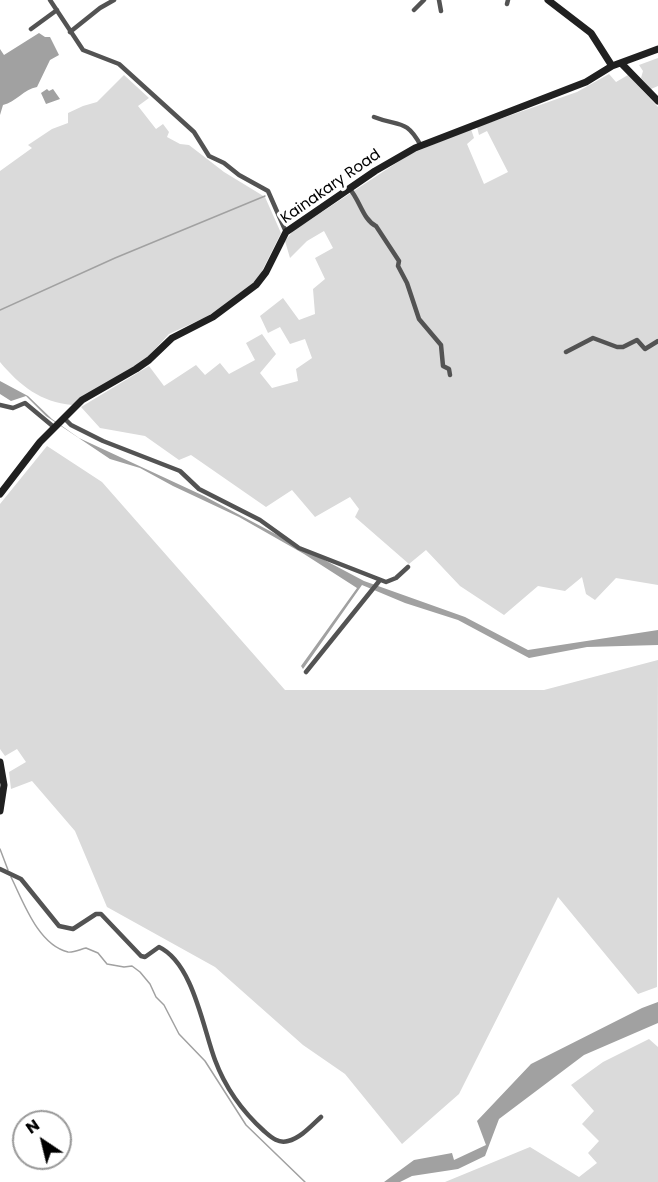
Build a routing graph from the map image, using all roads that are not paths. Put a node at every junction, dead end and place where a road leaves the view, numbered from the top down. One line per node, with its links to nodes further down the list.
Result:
1 (50, 0): 6 (street)
2 (114, 0): 10 (street)
3 (424, 0): 7 (street)
4 (439, 0): 8 (street)
5 (548, 0): 13 (main road)
6 (57, 10): 9 (street); 10 (street)
7 (414, 10)
8 (441, 11)
9 (31, 29)
10 (70, 32): 18 (street)
11 (658, 49): 12 (main road, Kainakary Road)
12 (621, 63): 13 (main road, Kainakary Road); 14 (main road)
13 (612, 66): 16 (main road, Kainakary Road)
14 (658, 101)
15 (375, 117): 16 (street)
16 (421, 146): 17 (main road, Kainakary Road)
17 (349, 188): 18 (main road, Kainakary Road); 21 (street)
18 (286, 232): 23 (main road, Kainakary Road)
19 (658, 341): 20 (street)
20 (566, 352)
21 (450, 375)
22 (0, 405): 23 (street)
23 (58, 423): 24 (main road, Kainakary Road); 27 (street)
24 (3, 486): 25 (main road, Kainakary Road)
25 (0, 494)
26 (408, 567): 27 (street)
27 (380, 580): 28 (street)
28 (306, 672)
29 (0, 762): 30 (main road)
30 (0, 811)
31 (1, 869): 32 (street)
32 (321, 1117)

